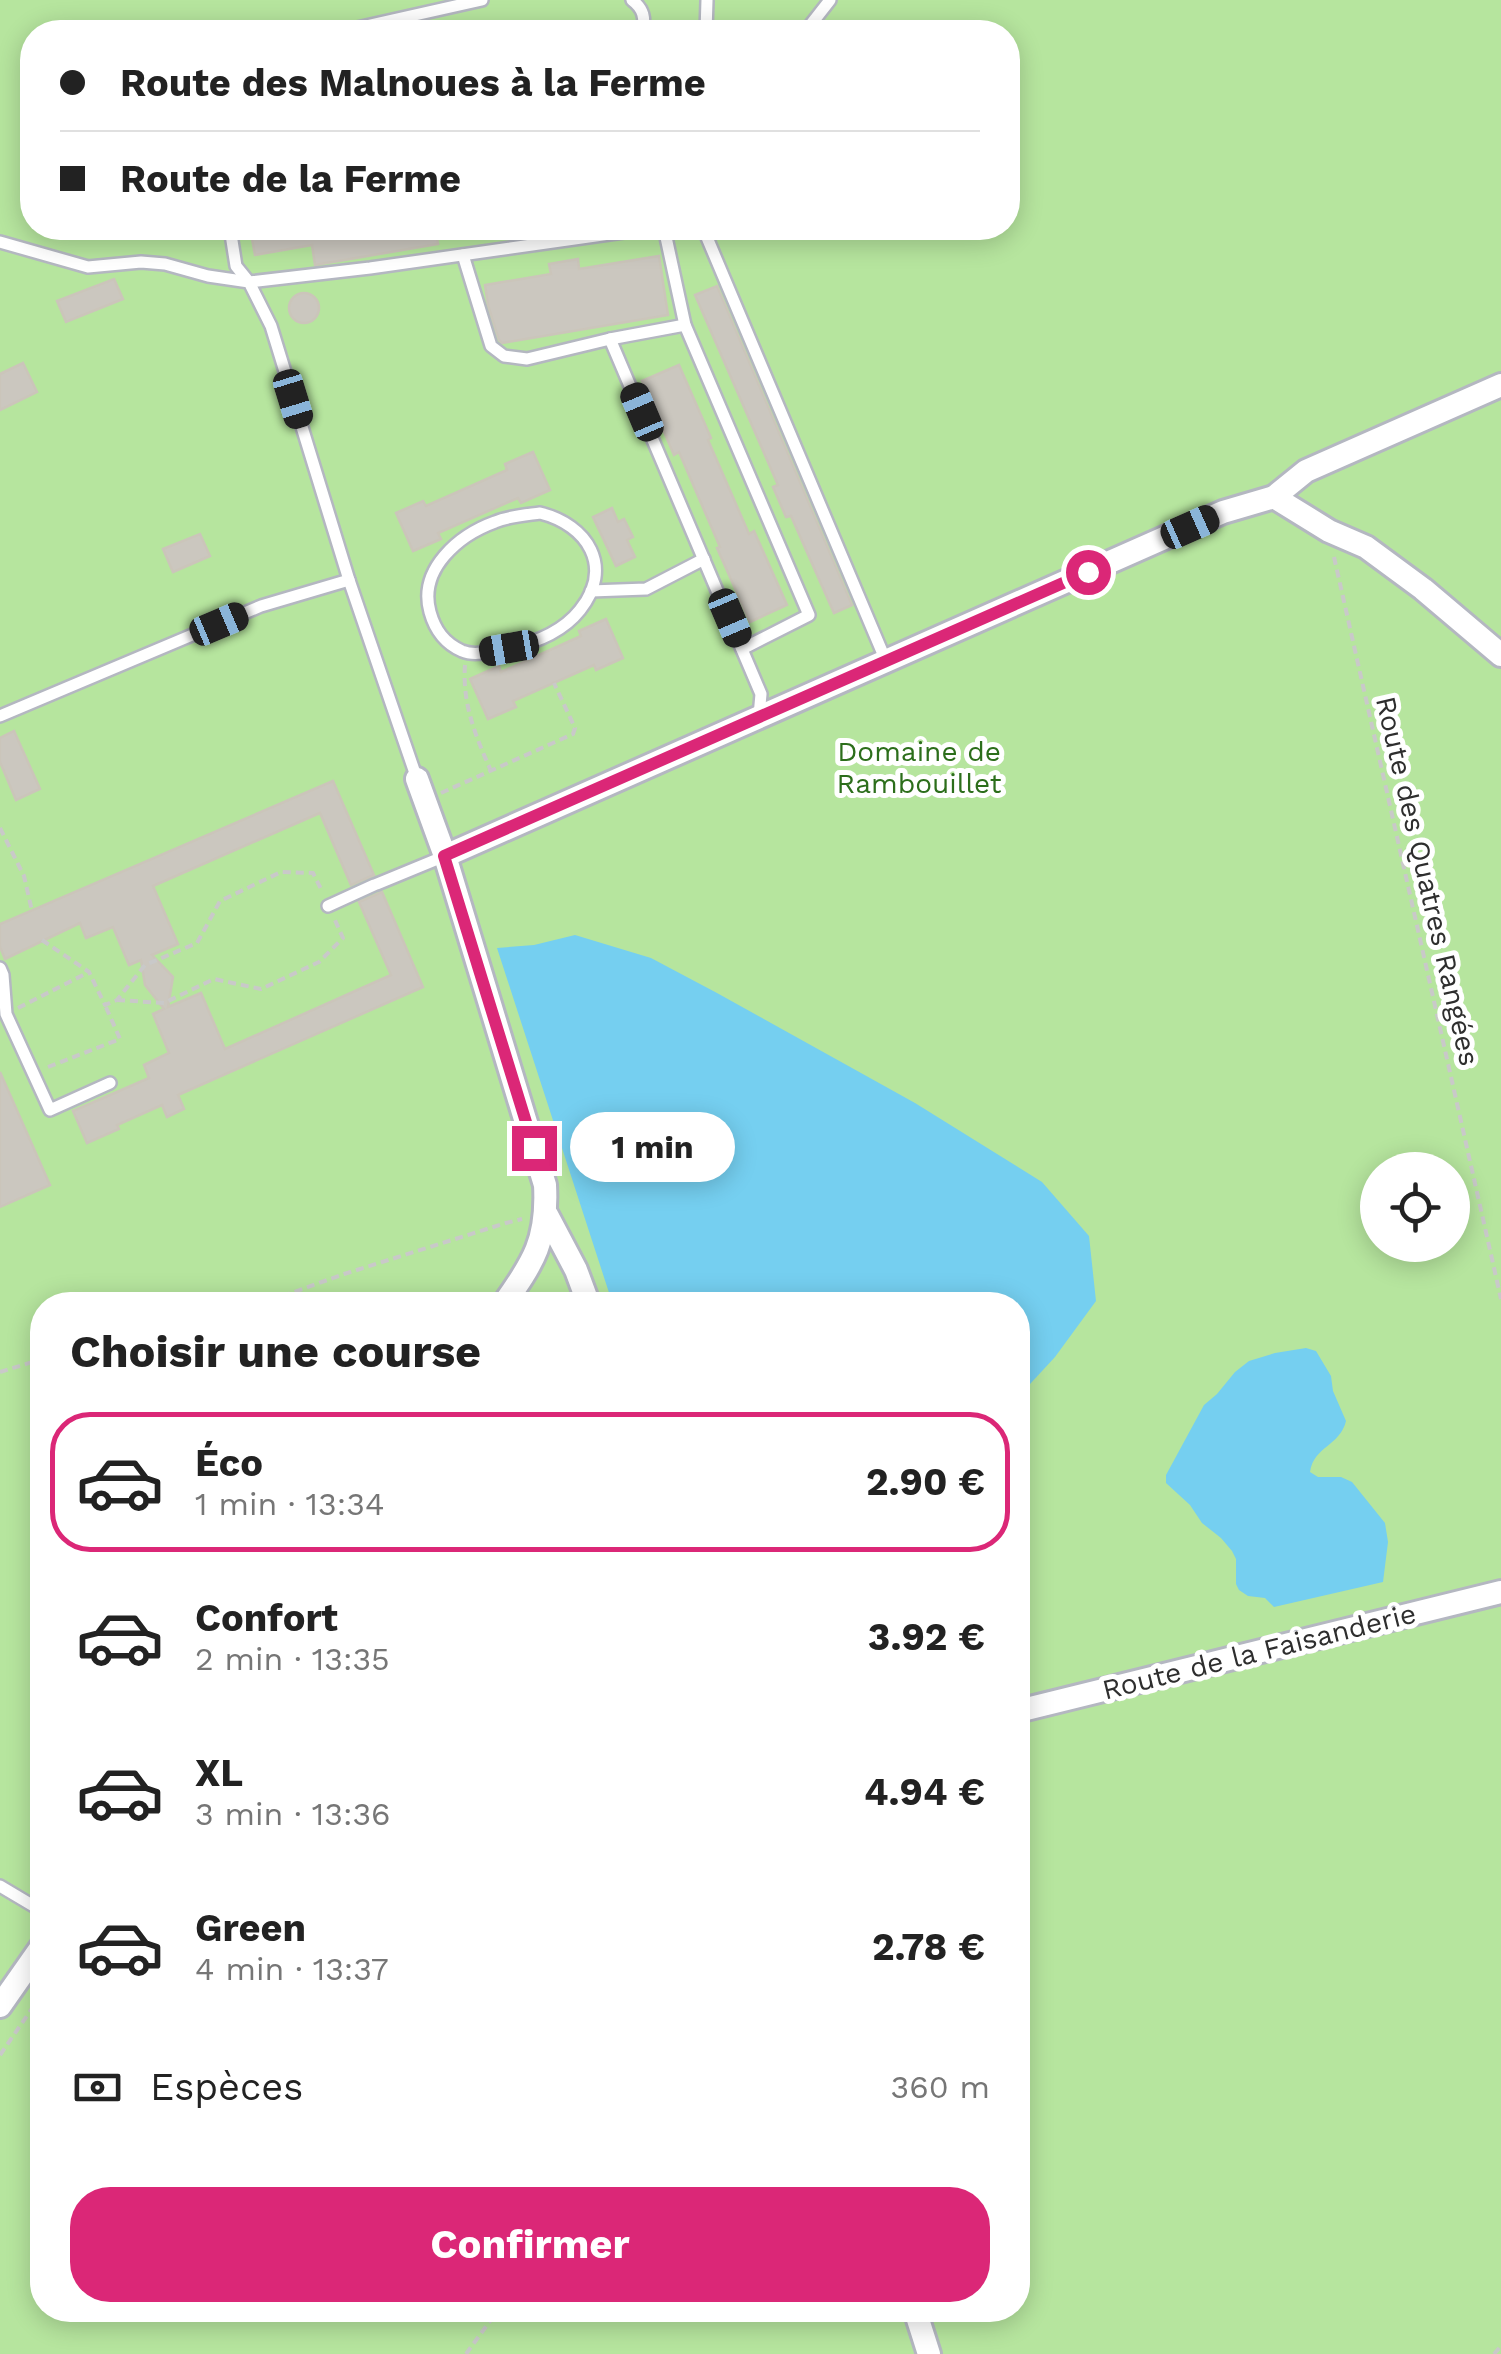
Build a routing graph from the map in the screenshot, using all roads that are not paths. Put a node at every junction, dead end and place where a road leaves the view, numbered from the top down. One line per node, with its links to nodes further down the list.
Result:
1 (482, 0): 3 (lane)
2 (830, 0): 4 (lane)
3 (392, 20)
4 (814, 20)
5 (232, 240): 11 (lane)
6 (568, 240): 10 (lane)
7 (667, 240): 12 (lane)
8 (708, 240): 21 (lane)
9 (0, 242): 11 (lane)
10 (463, 255): 11 (lane); 13 (lane)
11 (248, 282): 17 (lane)
12 (685, 325): 13 (lane); 19 (lane)
13 (610, 339): 16 (lane)
14 (1501, 384): 15 (street)
15 (1274, 497): 20 (street); 21 (street)
16 (704, 558): 18 (lane); 19 (lane)
17 (349, 580): 22 (lane); 24 (lane)
18 (592, 591): 18 (lane)
19 (742, 648): 23 (lane)
20 (1501, 655)
21 (886, 660): 23 (street)
22 (0, 716)
23 (760, 716): 25 (street)
24 (421, 790): 25 (street)
25 (444, 856): 26 (lane); 29 (street)
26 (328, 906)
27 (1, 973): 28 (lane)
28 (110, 1084)
29 (546, 1215): 30 (street); 31 (street)
30 (512, 1292)
31 (584, 1292)
32 (1501, 1592): 33 (street, Route de la Faisanderie)
33 (1030, 1707)
34 (0, 1886): 35 (lane)
35 (30, 1905)
36 (30, 1963): 37 (street)
37 (0, 2006)
38 (919, 2322): 39 (street)
39 (930, 2354)

